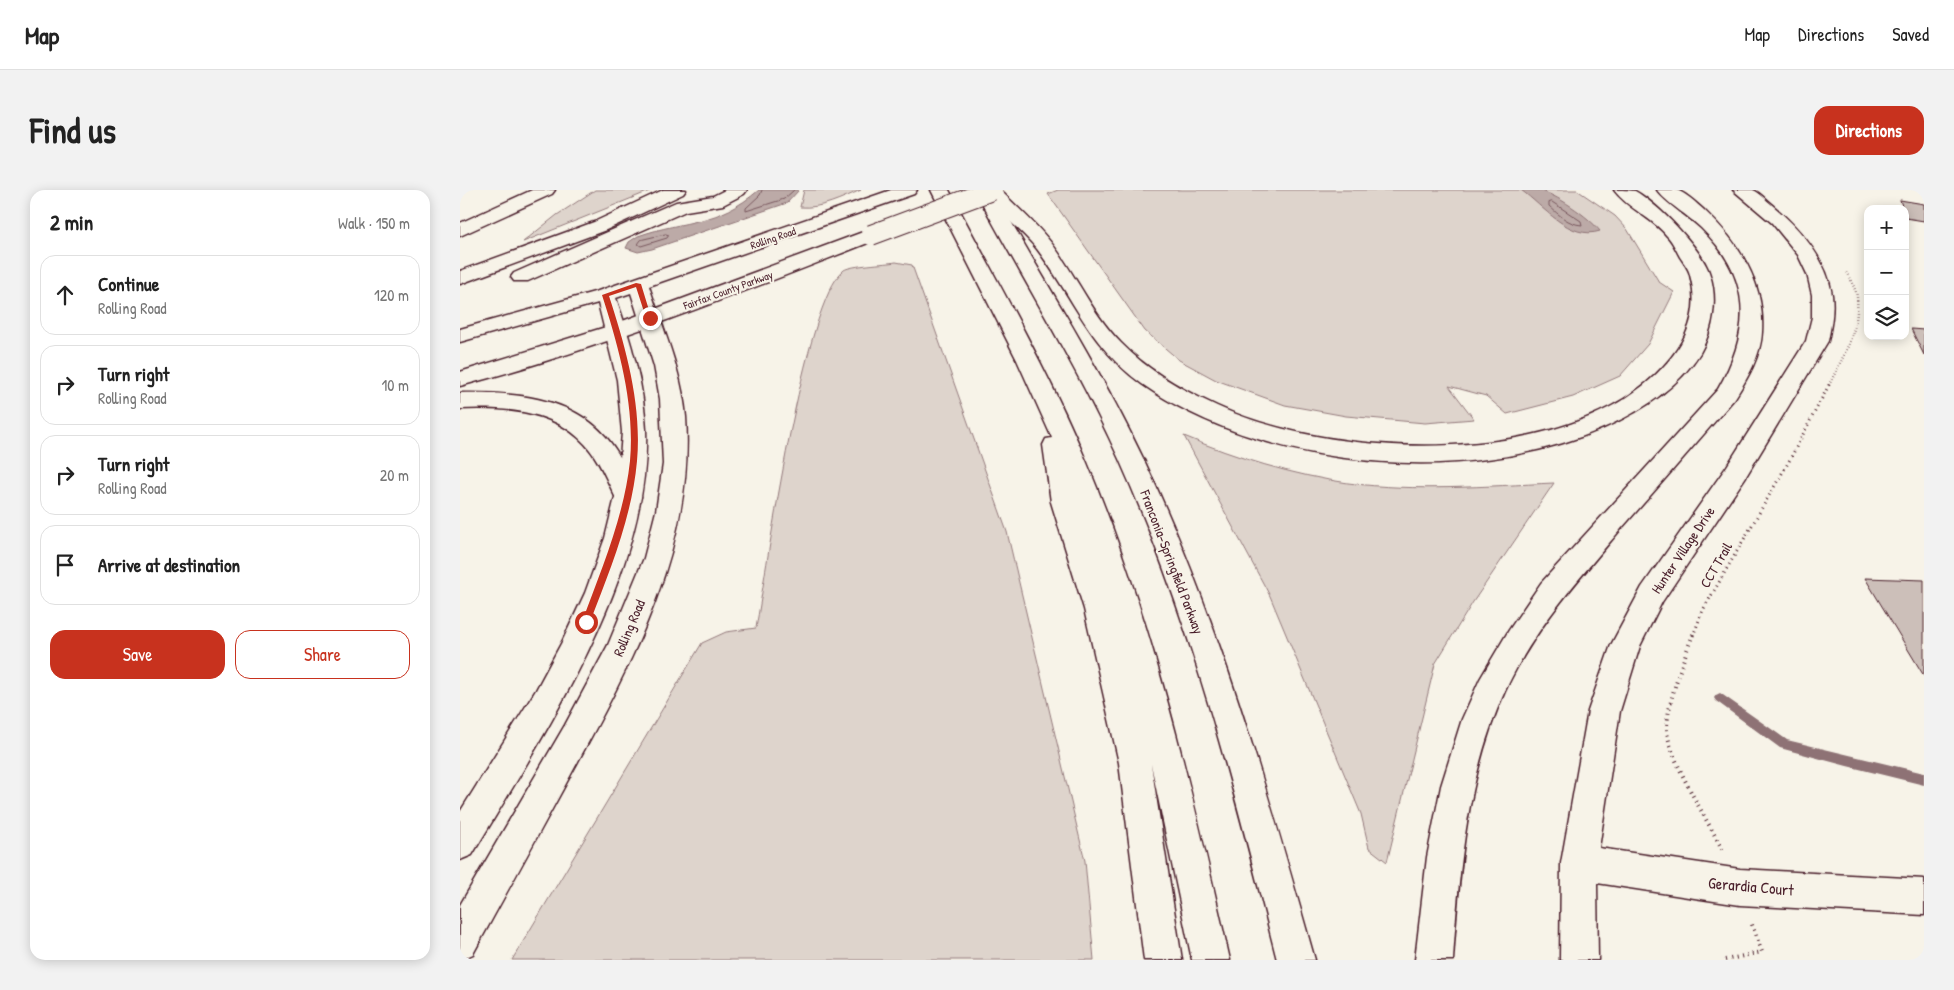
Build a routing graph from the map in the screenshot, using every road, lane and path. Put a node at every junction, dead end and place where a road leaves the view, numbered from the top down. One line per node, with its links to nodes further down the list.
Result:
1 (546, 190): 11 (main road)
2 (738, 190): 10 (main road)
3 (908, 190): 15 (main road, Rolling Road)
4 (940, 190): 21 (main road)
5 (984, 190): 31 (main road, Franconia-Springfield Parkway)
6 (991, 190): 7 (main road); 17 (main road, Fairfax County Parkway, bridge)
7 (1623, 190)
8 (1666, 190): 32 (main road)
9 (1742, 190): 25 (main road, Hunter Village Drive)
10 (674, 198): 13 (main road); 14 (main road)
11 (460, 230)
12 (1843, 267): 26 (path, CCT Trail)
13 (521, 277)
14 (460, 278)
15 (638, 284): 16 (main road, Rolling Road); 17 (main road, Rolling Road)
16 (605, 295): 18 (main road); 19 (main road, Rolling Road)
17 (650, 318): 18 (main road, Fairfax County Parkway); 28 (main road, Rolling Road)
18 (617, 330): 20 (main road, Fairfax County Parkway); 23 (main road)
19 (460, 336)
20 (460, 379)
21 (1047, 399): 29 (main road); 30 (main road)
22 (460, 401): 23 (main road)
23 (628, 497): 24 (main road)
24 (460, 843)
25 (1579, 863): 26 (main road, Gerardia Court); 33 (main road, Hunter Village Drive)
26 (1740, 887): 27 (main road, Gerardia Court); 34 (path, CCT Trail)
27 (1924, 897)
28 (460, 941)
29 (1163, 960)
30 (1211, 960)
31 (1296, 960)
32 (1434, 960)
33 (1579, 960)
34 (1726, 960)

